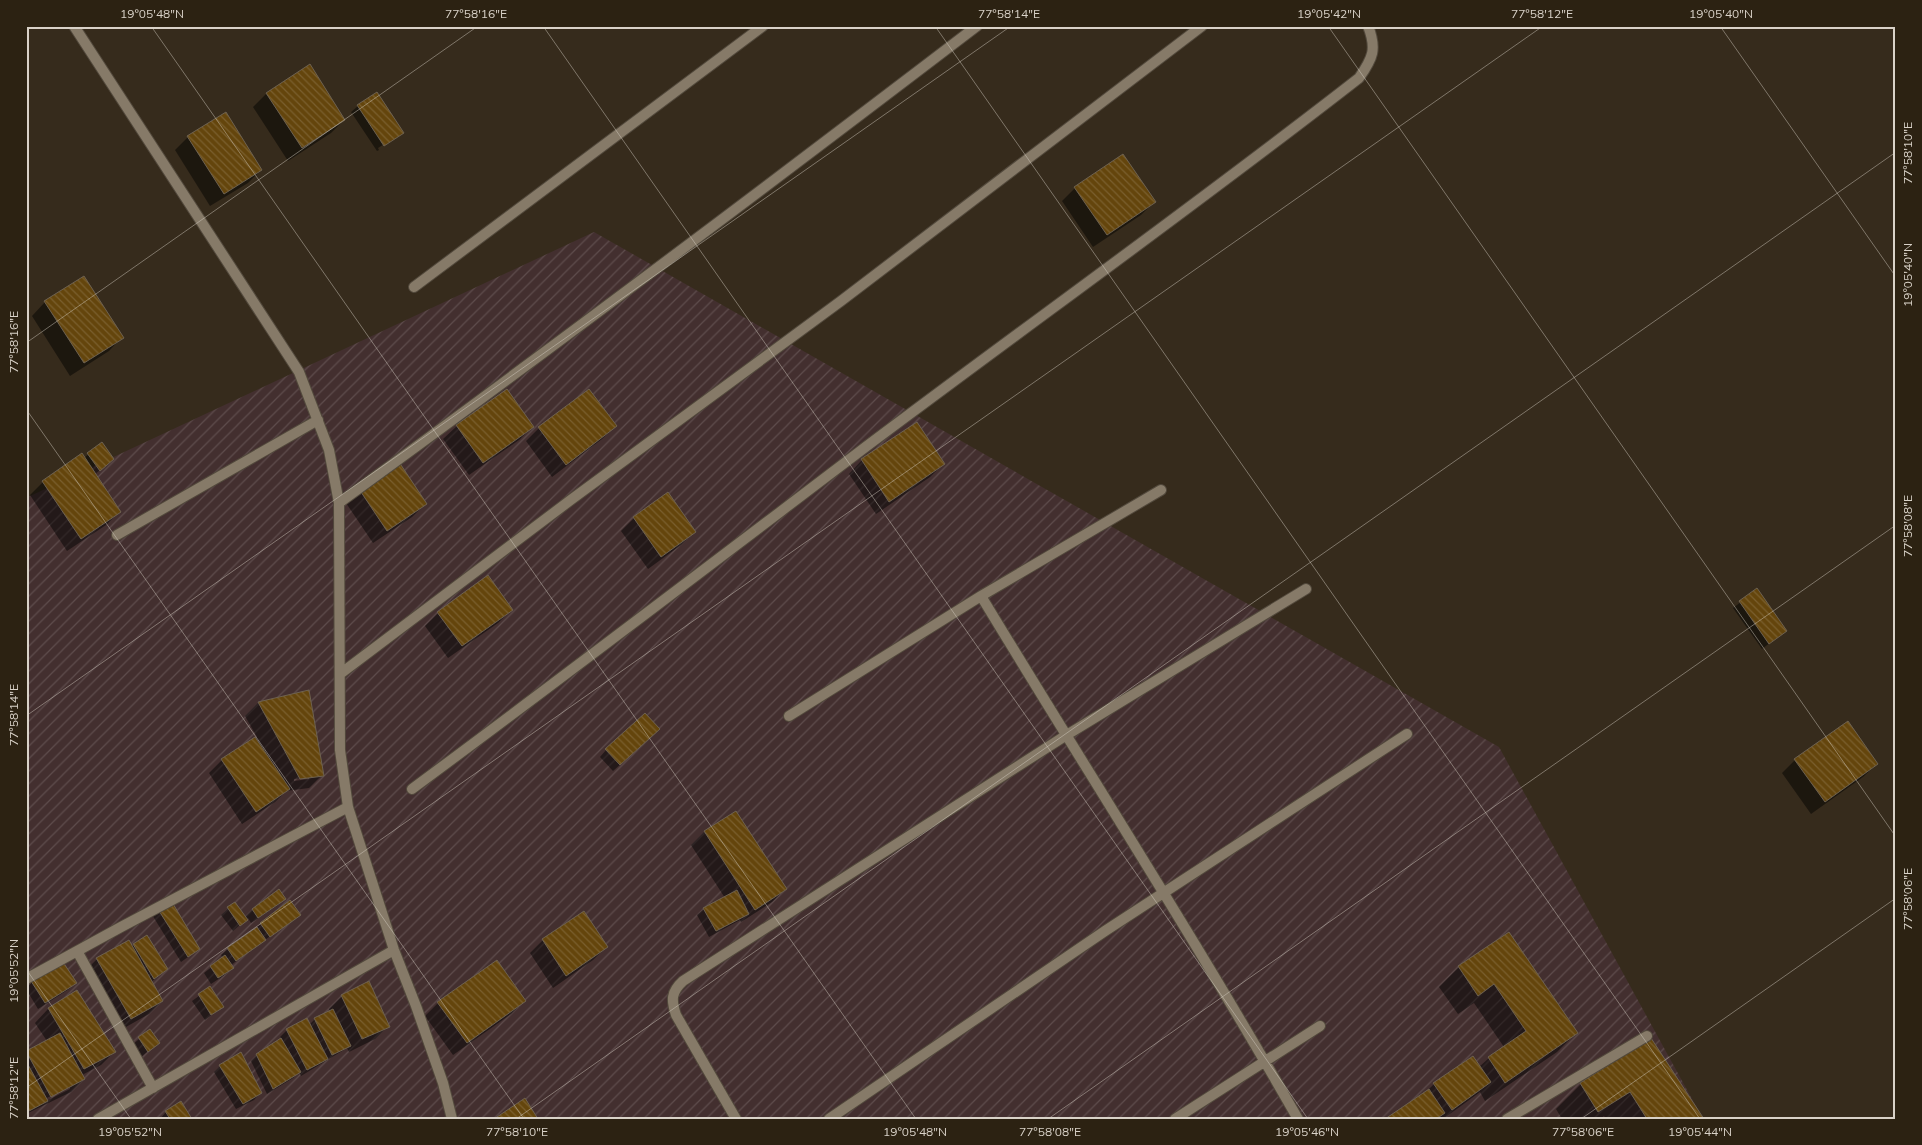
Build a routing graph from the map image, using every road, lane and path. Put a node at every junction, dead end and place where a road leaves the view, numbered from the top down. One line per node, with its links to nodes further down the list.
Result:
1 (74, 26): 7 (street)
2 (763, 26): 6 (street)
3 (977, 26): 9 (street)
4 (1202, 26): 13 (street)
5 (1368, 26): 17 (street)
6 (414, 287)
7 (318, 420): 9 (street); 10 (street)
8 (1161, 490): 12 (street)
9 (339, 502): 13 (street)
10 (117, 535)
11 (1306, 589): 16 (street)
12 (981, 596): 14 (street); 16 (street)
13 (340, 674): 18 (street)
14 (789, 716)
15 (1407, 734): 19 (street)
16 (1065, 736): 19 (street); 29 (street)
17 (412, 789)
18 (348, 807): 20 (street); 21 (street)
19 (1164, 892): 25 (street); 30 (street)
20 (394, 950): 26 (street); 28 (street)
21 (77, 951): 22 (street); 26 (street)
22 (26, 979)
23 (1320, 1026): 25 (street)
24 (1647, 1036): 33 (street)
25 (1265, 1061): 31 (street); 32 (street)
26 (153, 1088): 27 (street)
27 (98, 1119)
28 (452, 1119)
29 (736, 1119)
30 (829, 1119)
31 (1175, 1119)
32 (1298, 1119)
33 (1508, 1119)

